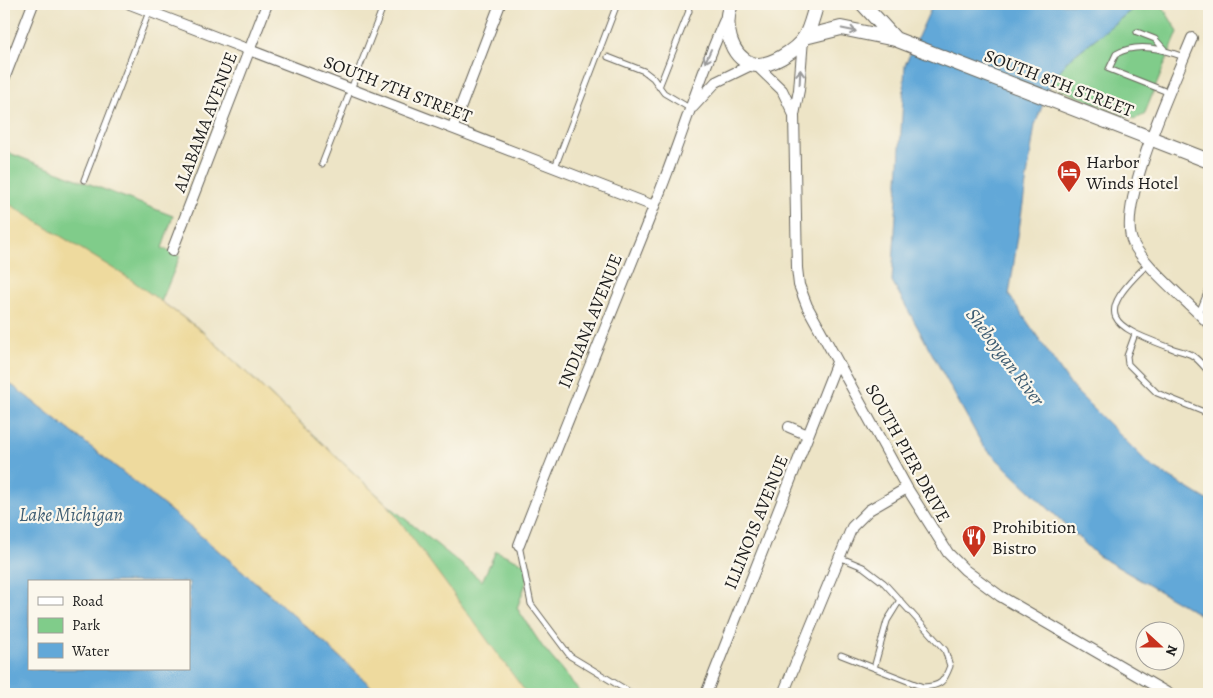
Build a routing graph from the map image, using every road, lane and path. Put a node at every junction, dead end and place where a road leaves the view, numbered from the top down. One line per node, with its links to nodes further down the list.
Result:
1 (33, 4): 21 (street)
2 (130, 4): 10 (street, SOUTH 7TH STREET)
3 (267, 4): 17 (street, ALABAMA AVENUE)
4 (384, 4): 23 (lane)
5 (500, 4): 27 (street)
6 (617, 4): 31 (lane)
7 (687, 4): 22 (lane)
8 (817, 4): 13 (main road)
9 (863, 4): 15 (main road, SOUTH 8TH STREET)
10 (150, 8): 17 (street, SOUTH 7TH STREET); 32 (lane)
11 (729, 8): 20 (main road); 25 (street, INDIANA AVENUE, one-way to 25)
12 (1137, 32): 16 (lane)
13 (804, 38): 15 (main road, SOUTH 8TH STREET, one-way to 15); 20 (main road); 26 (street, SOUTH PIER DRIVE, one-way to 13)
14 (1192, 38): 19 (street)
15 (895, 39): 28 (main road, SOUTH 8TH STREET)
16 (1164, 49): 19 (lane); 24 (lane)
17 (250, 50): 23 (street, SOUTH 7TH STREET); 34 (street, ALABAMA AVENUE)
18 (608, 56): 22 (lane)
19 (1184, 57): 24 (street)
20 (754, 64): 25 (street, INDIANA AVENUE); 26 (street, SOUTH PIER DRIVE)
21 (4, 79)
22 (659, 87): 25 (lane)
23 (352, 89): 27 (street, SOUTH 7TH STREET); 30 (lane)
24 (1170, 93): 28 (street)
25 (691, 110): 33 (street, INDIANA AVENUE)
26 (794, 115): 40 (street, SOUTH PIER DRIVE)
27 (453, 128): 31 (street, SOUTH 7TH STREET)
28 (1152, 139): 29 (main road, SOUTH 8TH STREET); 35 (street)
29 (1209, 161)
30 (322, 164)
31 (555, 167): 33 (street, SOUTH 7TH STREET)
32 (84, 180)
33 (654, 206): 46 (street, INDIANA AVENUE)
34 (172, 251)
35 (1149, 264): 37 (street); 39 (lane)
36 (1209, 288): 37 (lane)
37 (1199, 313): 38 (street)
38 (1209, 324)
39 (1135, 334): 41 (lane); 42 (lane)
40 (837, 362): 44 (street, ILLINOIS AVENUE); 45 (street, SOUTH PIER DRIVE)
41 (1209, 372)
42 (1209, 414)
43 (789, 427): 44 (street)
44 (808, 435): 52 (street, ILLINOIS AVENUE)
45 (907, 488): 47 (street); 54 (street, SOUTH PIER DRIVE)
46 (519, 545): 51 (lane)
47 (839, 557): 48 (lane); 53 (street)
48 (900, 600): 50 (lane); 50 (lane)
49 (841, 655): 50 (lane)
50 (874, 668)
51 (632, 694)
52 (706, 694)
53 (782, 694)
54 (1169, 694)

